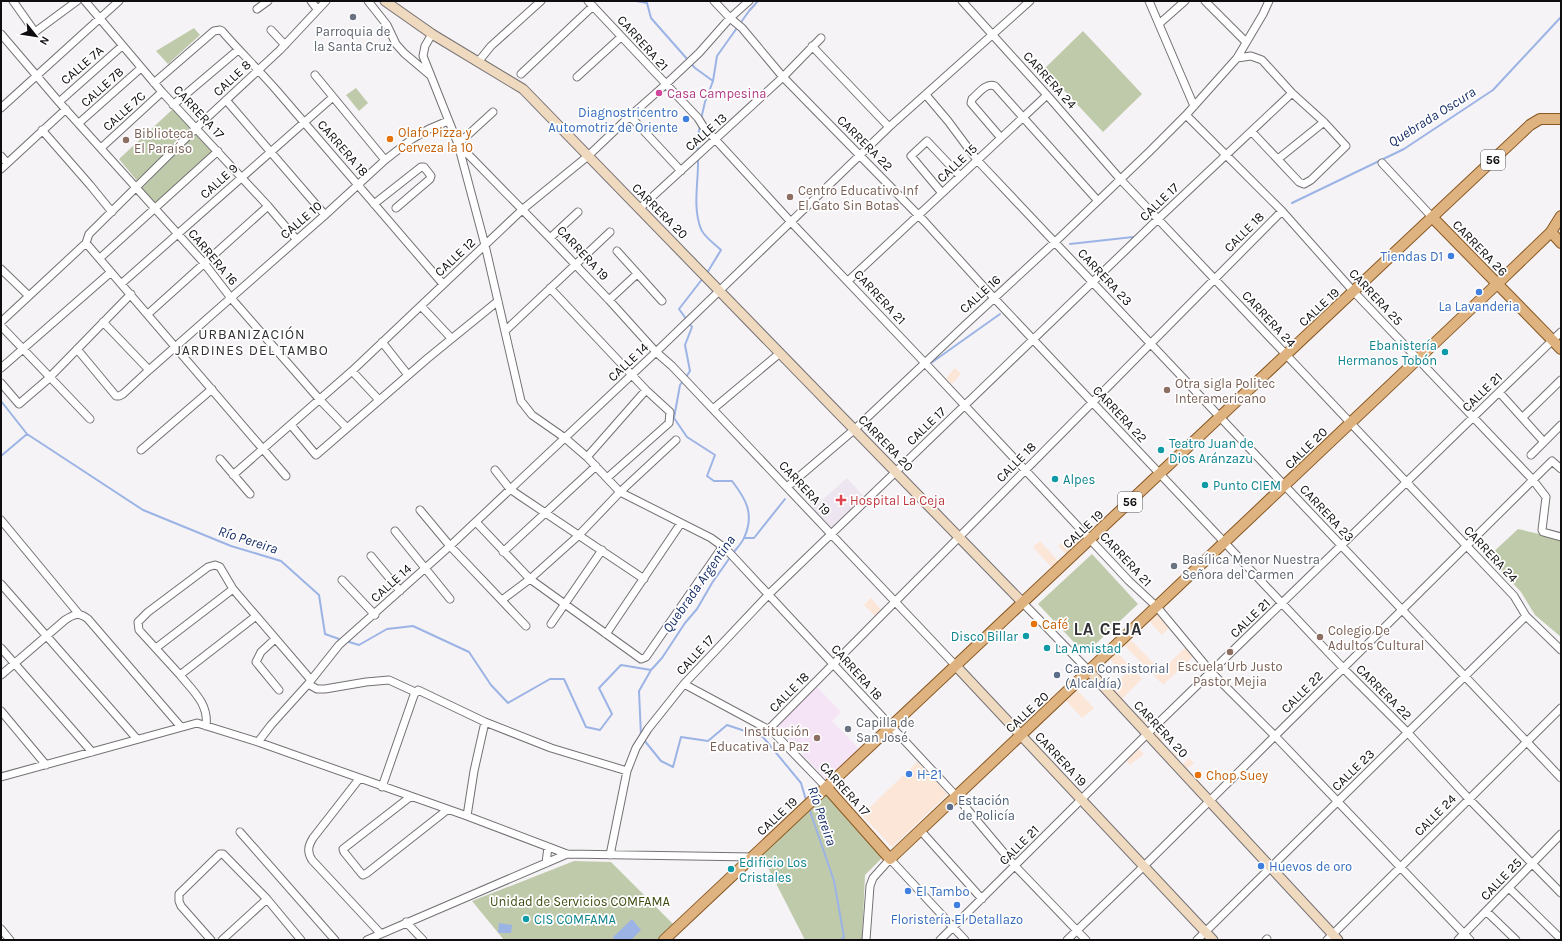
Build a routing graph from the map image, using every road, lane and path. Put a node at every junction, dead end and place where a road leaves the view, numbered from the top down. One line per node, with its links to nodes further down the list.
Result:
1 (13, 1): 2 (street)
2 (76, 1)
3 (85, 1): 22 (street, CARRERA 17)
4 (119, 1): 22 (street)
5 (268, 1): 20 (street)
6 (311, 1): 21 (street)
7 (326, 1): 21 (street, CALLE 8)
8 (368, 1): 41 (street)
9 (385, 1): 27 (main road, CARRERA 20)
10 (541, 1): 37 (street)
11 (714, 1): 23 (street, CARRERA 22)
12 (749, 1): 23 (street, CALLE 12)
13 (962, 1): 28 (street, CARRERA 24)
14 (1030, 1): 28 (street, CALLE 14)
15 (1149, 1): 24 (street)
16 (1185, 1): 24 (street)
17 (1205, 1): 31 (street)
18 (1269, 1): 31 (street, CALLE 16)
19 (591, 3): 29 (street, CARRERA 21); 40 (street)
20 (257, 9)
21 (317, 9): 32 (street, CALLE 8)
22 (99, 18): 33 (street, CARRERA 17); 42 (street)
23 (730, 18): 45 (street, CARRERA 22); 47 (street, CALLE 12)
24 (1159, 24): 56 (street)
25 (271, 30): 32 (street)
26 (1, 34): 42 (street, CARRERA 16)
27 (432, 34): 37 (main road, CARRERA 20); 41 (street, CARRERA 19)
28 (992, 35): 50 (street, CARRERA 24); 51 (street, CALLE 14)
29 (621, 37): 44 (street); 47 (street, CARRERA 21)
30 (821, 38): 34 (street, CALLE 13)
31 (1246, 42): 36 (street, CALLE 16)
32 (285, 45): 39 (street, CALLE 8)
33 (122, 46): 38 (street, CARRERA 17); 54 (street, CALLE 7A)
34 (812, 46): 45 (street, CALLE 13); 68 (street)
35 (238, 50): 39 (street, CARRERA 18); 46 (street, CARRERA 18); 55 (street)
36 (1237, 58): 49 (street); 56 (street, CALLE 16)
37 (478, 62): 81 (main road, CARRERA 20)
38 (141, 68): 46 (street, CARRERA 17); 67 (street, CALLE 7B)
39 (259, 70): 53 (street, CALLE 8); 65 (street, CARRERA 18)
40 (521, 74)
41 (430, 75): 64 (street, CARRERA 19)
42 (36, 76): 54 (street, CARRERA 16); 57 (street)
43 (315, 76): 52 (street)
44 (578, 77)
45 (783, 78): 73 (street, CALLE 13); 79 (street, CARRERA 22)
46 (154, 84): 48 (street, CARRERA 17)
47 (665, 85): 61 (street, CALLE 12); 73 (street, CARRERA 21)
48 (162, 92): 55 (street, CARRERA 17); 75 (street, CALLE 7C)
49 (1292, 93): 66 (street); 71 (street, CALLE 17)
50 (1047, 94): 62 (street, CALLE 15); 91 (street, CARRERA 24)
51 (926, 95): 68 (street, CALLE 14); 84 (street, CARRERA 23)
52 (333, 97): 65 (street, CALLE 9); 83 (street)
53 (226, 100): 69 (street, CALLE 8); 76 (street)
54 (59, 102): 58 (street, CARRERA 16)
55 (173, 105): 69 (street, CARRERA 17)
56 (1194, 106): 60 (street, CALLE 16)
57 (1, 108)
58 (66, 109): 67 (street, CARRERA 16); 70 (street)
59 (493, 112): 74 (street)
60 (1186, 115): 78 (street, CARRERA 25); 91 (street, CALLE 16)
61 (630, 116): 81 (street, CALLE 12); 88 (street)
62 (1023, 117): 72 (street, CALLE 15); 72 (street); 95 (street)
63 (1561, 119): 108 (main road, CALLE 19 / 56)
64 (448, 121): 74 (street, CARRERA 19); 83 (street, CALLE 10)
65 (304, 122): 76 (street, CALLE 9); 92 (street, CARRERA 18)
66 (1324, 122): 82 (street); 82 (street)
67 (79, 123): 75 (street, CARRERA 16)
68 (887, 125): 79 (street, CALLE 14)
69 (196, 128): 77 (street, CARRERA 17); 93 (street, CALLE 8)
70 (42, 130): 85 (street); 103 (street)
71 (1252, 132): 78 (street, CALLE 17); 82 (street)
72 (1001, 138): 84 (street, CALLE 15)
73 (716, 140): 88 (street, CALLE 13); 110 (street, CARRERA 21)
74 (458, 144): 100 (street, CARRERA 19); 119 (street)
75 (102, 148): 93 (street, CARRERA 16)
76 (271, 151): 90 (street, CALLE 9); 105 (street)
77 (218, 152): 90 (street, CARRERA 17); 98 (street)
78 (1226, 154): 102 (street, CARRERA 25); 109 (street, CALLE 17)
79 (860, 155): 106 (street, CARRERA 22); 110 (street, CALLE 14)
80 (1, 156): 85 (street)
81 (588, 156): 100 (street, CALLE 12); 101 (main road, CARRERA 20)
82 (1278, 159)
83 (385, 160): 92 (street, CALLE 10)
84 (977, 160): 89 (street, CALLE 15); 117 (street, CARRERA 23)
85 (7, 163): 87 (street)
86 (1382, 163): 108 (street, CARRERA 26)
87 (1, 169)
88 (681, 171): 101 (street, CALLE 13)
89 (960, 176): 94 (street, CALLE 15); 94 (street)
90 (242, 178): 97 (street, CARRERA 17); 113 (street, CALLE 9)
91 (1121, 180): 95 (street, CALLE 16); 109 (street, CARRERA 24)
92 (359, 185): 96 (street, CARRERA 18); 105 (street, CALLE 10)
93 (137, 189): 98 (street, CARRERA 16); 103 (street, CALLE 8)
94 (942, 193): 106 (street, CALLE 15)
95 (1098, 201): 117 (street, CALLE 16)
96 (374, 204): 99 (street); 131 (street, CARRERA 18)
97 (268, 206): 115 (street, CARRERA 17); 122 (street)
98 (155, 208): 113 (street, CARRERA 16); 121 (street)
99 (396, 208)
100 (524, 209): 114 (street, CARRERA 19); 119 (street, CALLE 12)
101 (639, 210): 134 (main road, CARRERA 20)
102 (1282, 211): 127 (street, CALLE 18); 135 (street, CARRERA 25)
103 (112, 212): 116 (street, CALLE 8)
104 (578, 212): 114 (street)
105 (326, 215): 115 (street, CALLE 10)
106 (918, 215): 128 (street, CALLE 15); 139 (street, CARRERA 22)
107 (1561, 216): 112 (main road, CALLE 20)
108 (1432, 217): 132 (main road, CARRERA 26); 135 (main road, CALLE 19 / 56)
109 (1158, 219): 127 (street, CARRERA 24); 129 (street, CALLE 17)
110 (791, 222): 128 (street, CARRERA 21); 134 (street, CALLE 14)
111 (610, 232): 123 (street)
112 (1551, 232): 118 (main road); 132 (main road, CALLE 20)
113 (178, 234): 122 (street, CARRERA 16); 130 (street, CALLE 9)
114 (550, 238): 123 (street, CARRERA 19)
115 (296, 239): 138 (street, CALLE 10)
116 (86, 242): 121 (street); 137 (street, CALLE 8)
117 (1055, 242): 129 (street, CARRERA 23); 139 (street, CALLE 16)
118 (1561, 243)
119 (485, 245): 131 (street, CALLE 12); 141 (street)
120 (617, 251): 126 (street)
121 (100, 258): 125 (street)
122 (204, 263): 138 (street, CARRERA 16); 144 (street)
123 (576, 264): 133 (street); 140 (street, CARRERA 19)
124 (1, 269): 137 (street)
125 (111, 272): 130 (street); 156 (street)
126 (637, 274): 140 (street); 142 (street)
127 (1214, 279): 154 (street, CALLE 18); 161 (street, CARRERA 24)
128 (848, 281): 163 (street, CARRERA 21)
129 (1093, 282): 151 (street, CALLE 17); 154 (street, CARRERA 23)
130 (121, 284): 136 (street)
131 (443, 284): 143 (street, CALLE 12)
132 (1497, 284): 152 (main road, CARRERA 26); 162 (main road, CALLE 20)
133 (550, 288): 148 (street); 168 (street)
134 (720, 291): 159 (street, CALLE 14); 160 (main road, CARRERA 20)
135 (1354, 292): 161 (main road, CALLE 19 / 56); 162 (street, CARRERA 25)
136 (131, 294): 144 (street); 146 (street)
137 (29, 296): 145 (street, CALLE 8)
138 (231, 298): 155 (street, CALLE 10); 175 (street, CARRERA 16)
139 (994, 298): 151 (street, CARRERA 22); 163 (street, CALLE 16)
140 (610, 300): 159 (street, CARRERA 19)
141 (498, 301): 148 (street); 150 (street)
142 (662, 301)
143 (420, 306): 150 (street); 153 (street, CALLE 12)
144 (148, 314): 155 (street)
145 (1, 322)
146 (103, 322): 157 (street); 165 (street)
147 (1, 326): 156 (street)
148 (506, 331): 189 (street)
149 (1561, 332): 152 (street, CALLE 21)
150 (451, 338): 167 (street)
151 (1034, 340): 177 (street, CARRERA 22); 178 (street, CALLE 17)
152 (1553, 340): 158 (main road, CARRERA 26); 174 (street, CALLE 21)
153 (382, 342): 166 (street, CALLE 12); 167 (street)
154 (1151, 343): 177 (street, CALLE 18); 180 (street, CARRERA 23)
155 (176, 346): 165 (street, CALLE 10); 172 (street)
156 (23, 349): 164 (street); 169 (street)
157 (77, 349): 165 (street, CALLE 10); 169 (street)
158 (1561, 349)
159 (656, 352): 168 (street, CALLE 14); 179 (street, CARRERA 19)
160 (780, 353): 179 (street); 188 (main road, CARRERA 20)
161 (1286, 355): 180 (main road, CALLE 19 / 56); 184 (street, CARRERA 24)
162 (1418, 359): 181 (street, CARRERA 25); 184 (main road, CALLE 20)
163 (925, 363): 178 (street, CARRERA 21); 188 (street, CALLE 16)
164 (1, 368)
165 (149, 370)
166 (352, 371): 175 (street, CALLE 12); 176 (street)
167 (408, 374): 176 (street)
168 (633, 374): 173 (street); 189 (street, CALLE 14)
169 (50, 377): 171 (street); 183 (street)
170 (1561, 380): 182 (street)
171 (1, 383)
172 (212, 390): 192 (street); 193 (street)
173 (646, 390): 195 (street); 205 (street)
174 (1499, 392): 181 (street, CALLE 21); 182 (street)
175 (320, 400): 185 (street, CALLE 12); 187 (street, CARRERA 16)
176 (380, 400): 187 (street)
177 (1093, 402): 200 (street, CALLE 18); 202 (street, CARRERA 22)
178 (965, 405): 200 (street, CARRERA 21); 201 (street, CALLE 17)
179 (713, 409): 209 (street, CARRERA 19)
180 (1220, 417): 202 (main road, CALLE 19 / 56); 208 (street, CARRERA 23)
181 (1473, 417): 206 (street, CARRERA 25); 207 (street, CALLE 21)
182 (1523, 417): 191 (street)
183 (90, 419)
184 (1350, 423): 207 (street, CARRERA 24); 208 (main road, CALLE 20)
185 (291, 425): 187 (street); 192 (street, CALLE 12)
186 (1561, 425): 191 (street)
187 (347, 428)
188 (855, 429): 201 (main road, CARRERA 20); 209 (street, CALLE 16)
189 (565, 438): 195 (street); 210 (street, CALLE 14)
190 (676, 440): 211 (street)
191 (1544, 442): 194 (street)
192 (263, 449): 203 (street, CALLE 12); 204 (street)
193 (141, 450)
194 (1530, 455)
195 (587, 457): 198 (street)
196 (220, 459): 203 (street)
197 (1558, 465): 206 (street, CALLE 22)
198 (596, 466): 205 (street); 214 (street)
199 (495, 470): 210 (street)
200 (1026, 470): 221 (street, CALLE 18); 223 (street, CARRERA 21)
201 (896, 472): 219 (street, CALLE 17); 221 (main road, CARRERA 20)
202 (1160, 474): 223 (main road, CALLE 19 / 56); 224 (street, CARRERA 22)
203 (233, 475): 212 (street)
204 (286, 476)
205 (607, 478): 211 (street)
206 (1533, 480): 222 (street, CARRERA 25); 227 (street, CALLE 22)
207 (1406, 482): 225 (street, CALLE 21); 227 (street, CARRERA 24)
208 (1285, 485): 224 (main road, CALLE 20); 225 (street, CARRERA 23)
209 (787, 487): 219 (street, CARRERA 19)
210 (510, 489): 214 (street); 216 (street, CALLE 14)
211 (620, 492): 217 (street, CARRERA 18); 220 (street)
212 (250, 494)
213 (420, 510): 226 (street)
214 (544, 513): 220 (street); 230 (street)
215 (1, 520): 248 (street)
216 (476, 522): 226 (street, CALLE 14); 230 (street)
217 (681, 523): 228 (street, CARRERA 18); 234 (street)
218 (395, 531): 232 (street)
219 (831, 534): 239 (street, CALLE 17); 242 (street, CARRERA 19)
220 (578, 536): 229 (street); 233 (street)
221 (959, 537): 242 (street, CALLE 18); 243 (main road, CARRERA 20)
222 (1561, 537)
223 (1091, 539): 243 (main road, CALLE 19 / 56); 246 (street, CARRERA 21)
224 (1225, 542): 244 (street, CARRERA 22); 246 (main road, CALLE 20)
225 (1342, 545): 244 (street, CALLE 21); 247 (street, CARRERA 23)
226 (450, 546): 232 (street, CALLE 14); 241 (street)
227 (1466, 546): 247 (street, CALLE 22); 251 (street, CARRERA 24)
228 (724, 547): 239 (street, CARRERA 18); 254 (street)
229 (602, 550): 234 (street); 245 (street)
230 (503, 552): 233 (street)
231 (371, 556): 238 (street)
232 (425, 569): 238 (street, CALLE 14); 240 (street)
233 (530, 579): 241 (street); 245 (street)
234 (644, 579): 254 (street)
235 (342, 580): 249 (street)
236 (1, 584): 255 (street)
237 (233, 589): 250 (street); 258 (street); 258 (street)
238 (400, 591): 249 (street, CALLE 14)
239 (769, 594): 261 (street, CARRERA 18); 270 (street, CALLE 17)
240 (450, 599)
241 (502, 600): 253 (street)
242 (895, 602): 261 (street, CALLE 18); 262 (street, CARRERA 19)
243 (1023, 603): 262 (main road, CALLE 19 / 56); 264 (street, CARRERA 20)
244 (1282, 603): 263 (street, CARRERA 22); 265 (street, CALLE 21)
245 (564, 605): 252 (street); 254 (street)
246 (1157, 607): 264 (main road, CALLE 20); 265 (street, CARRERA 21)
247 (1402, 609): 263 (street, CALLE 22); 268 (street, CARRERA 23)
248 (78, 614): 255 (street); 277 (street)
249 (374, 615): 269 (street, CALLE 14)
250 (256, 616): 256 (street); 267 (street)
251 (1526, 616): 259 (street, CARRERA 24); 268 (street, CALLE 23)
252 (551, 624)
253 (526, 626)
254 (606, 634)
255 (47, 636): 260 (street); 284 (street)
256 (275, 639): 269 (street); 271 (street)
257 (1, 648): 260 (street)
258 (156, 648): 267 (street)
259 (1561, 650)
260 (14, 664): 266 (street); 287 (street)
261 (834, 664): 278 (street, CARRERA 18); 279 (street, CALLE 18)
262 (956, 666): 278 (main road, CALLE 19 / 56); 282 (main road, CARRERA 19)
263 (1344, 668): 280 (street, CARRERA 22); 283 (street, CALLE 22)
264 (1089, 671): 281 (main road, CARRERA 20); 282 (main road, CALLE 20)
265 (1211, 672): 281 (street, CALLE 21); 283 (street, CARRERA 21)
266 (1, 675)
267 (180, 675): 276 (street)
268 (1465, 676): 280 (street, CALLE 23); 285 (street, CARRERA 23)
269 (309, 682): 272 (street); 286 (street, CALLE 14)
270 (684, 684): 279 (street, CARRERA 17); 289 (street, CALLE 17)
271 (279, 690)
272 (415, 692): 275 (street); 293 (street)
273 (1561, 708): 285 (street, CALLE 24)
274 (1, 711): 288 (street)
275 (485, 722): 289 (street); 302 (street)
276 (206, 726): 277 (street); 286 (street)
277 (181, 727): 284 (street)
278 (891, 727): 294 (main road, CALLE 19 / 56); 296 (street, CARRERA 18)
279 (768, 730): 294 (street, CARRERA 17)
280 (1408, 733): 297 (street, CARRERA 22); 300 (street, CALLE 23)
281 (1147, 734): 298 (street, CALLE 21); 299 (main road, CARRERA 20)
282 (1021, 736): 296 (main road, CALLE 20); 298 (main road, CARRERA 19)
283 (1275, 736): 299 (street, CALLE 22); 300 (street, CARRERA 21)
284 (137, 739): 287 (street)
285 (1527, 741): 291 (street, CARRERA 23); 297 (street, CALLE 24)
286 (258, 742): 292 (street)
287 (92, 752): 288 (street)
288 (46, 765): 290 (street)
289 (627, 771): 308 (street, CALLE 17)
290 (1, 777)
291 (1561, 778)
292 (359, 779): 293 (street); 327 (street)
293 (382, 787): 295 (street)
294 (827, 788): 309 (main road, CALLE 19 / 56); 310 (main road, CARRERA 17)
295 (410, 797): 301 (street); 301 (street)
296 (957, 797): 303 (main road, CALLE 20); 313 (street, CARRERA 18)
297 (1470, 799): 312 (street, CARRERA 22); 316 (street, CALLE 24)
298 (1082, 800): 313 (street, CALLE 21); 314 (main road, CARRERA 19)
299 (1209, 801): 314 (street, CALLE 22); 315 (main road, CARRERA 20)
300 (1338, 801): 315 (street, CALLE 23); 316 (street, CARRERA 21)
301 (447, 810): 302 (street)
302 (467, 816): 306 (street)
303 (921, 831): 310 (main road, CALLE 20); 320 (street)
304 (240, 832): 334 (street)
305 (1561, 834): 312 (street, CALLE 25)
306 (548, 847): 307 (street); 311 (street)
307 (567, 854): 308 (street); 311 (street)
308 (610, 855): 309 (street)
309 (752, 857): 337 (main road, CALLE 19 / 56)
310 (890, 860): 323 (street, CARRERA 17); 338 (street)
311 (546, 863): 322 (street)
312 (1532, 864): 317 (street, CALLE 25); 318 (street, CARRERA 22)
313 (1015, 866): 320 (street, CALLE 21); 325 (street, CARRERA 18)
314 (1144, 866): 325 (street, CALLE 22); 326 (main road, CARRERA 19)
315 (1271, 867): 326 (street, CALLE 23); 329 (main road, CARRERA 20)
316 (1400, 867): 328 (street, CARRERA 21); 329 (street, CALLE 24)
317 (1509, 888): 321 (street, CALLE 25); 348 (street)
318 (1561, 893)
319 (267, 899): 331 (street); 332 (street); 333 (street)
320 (982, 899): 323 (street, CALLE 21)
321 (1486, 911): 328 (street, CALLE 25); 347 (street)
322 (406, 922): 327 (street); 336 (street)
323 (953, 927): 339 (street, CALLE 21); 340 (street, CARRERA 17)
324 (1, 929): 330 (street)
325 (1077, 930): 341 (street, CALLE 22); 342 (street, CARRERA 18)
326 (1205, 932): 343 (street, CALLE 23); 344 (main road, CARRERA 19)
327 (381, 934): 335 (street)
328 (1464, 934): 345 (street, CALLE 25); 346 (street, CARRERA 21)
329 (1332, 938)
330 (10, 940)
331 (211, 940)
332 (222, 940)
333 (301, 940)
334 (335, 940)
335 (367, 940)
336 (423, 940)
337 (664, 940)
338 (866, 940)
339 (940, 940)
340 (965, 940)
341 (1067, 940)
342 (1086, 940)
343 (1197, 940)
344 (1213, 940)
345 (1458, 940)
346 (1470, 940)
347 (1516, 940)
348 (1561, 940)

